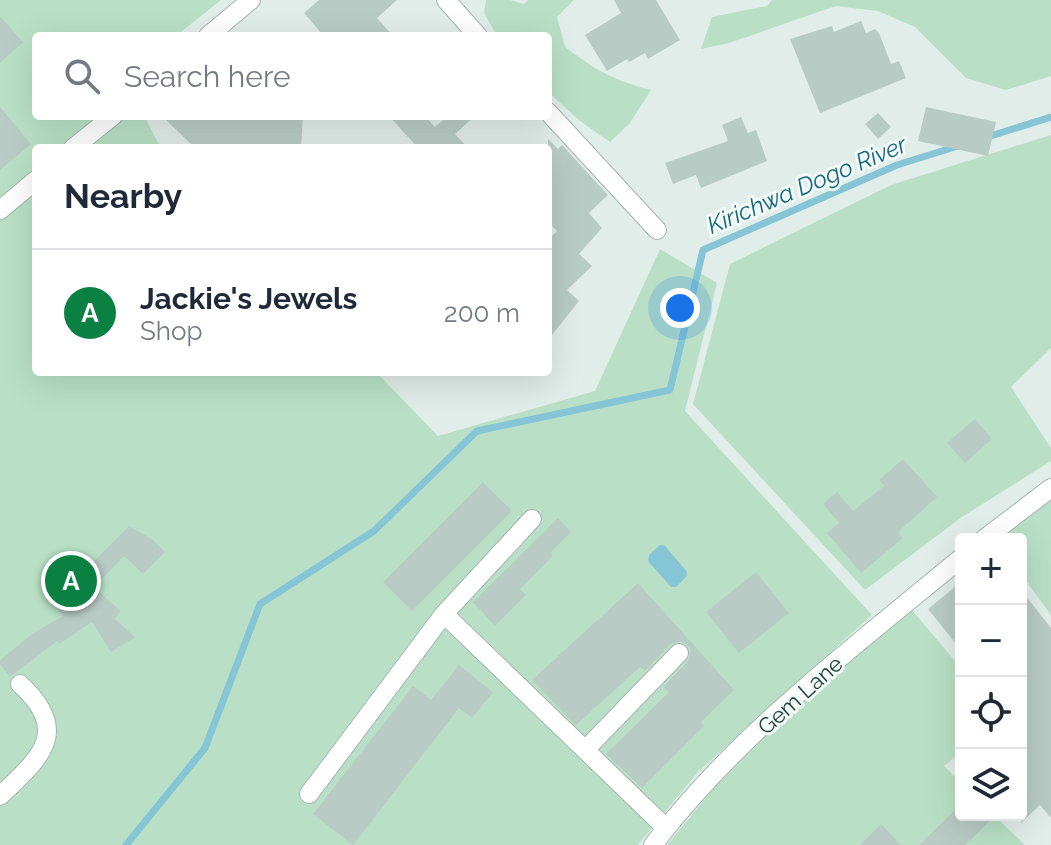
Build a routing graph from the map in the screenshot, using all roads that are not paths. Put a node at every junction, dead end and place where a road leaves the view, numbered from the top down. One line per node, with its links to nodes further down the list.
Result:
1 (251, 0): 3 (street)
2 (446, 0): 4 (street)
3 (213, 32)
4 (474, 32)
5 (552, 116): 10 (street)
6 (108, 120): 7 (street)
7 (78, 144)
8 (32, 183): 9 (street)
9 (0, 210)
10 (657, 230)
11 (1051, 488): 13 (street)
12 (532, 519): 15 (street)
13 (992, 533)
14 (955, 563): 21 (street, Gem Lane)
15 (444, 614): 18 (street); 19 (street)
16 (679, 653): 18 (street)
17 (20, 684): 20 (street)
18 (585, 750): 21 (street)
19 (309, 794)
20 (0, 796)
21 (666, 828): 22 (street, Gem Lane)
22 (653, 845)

